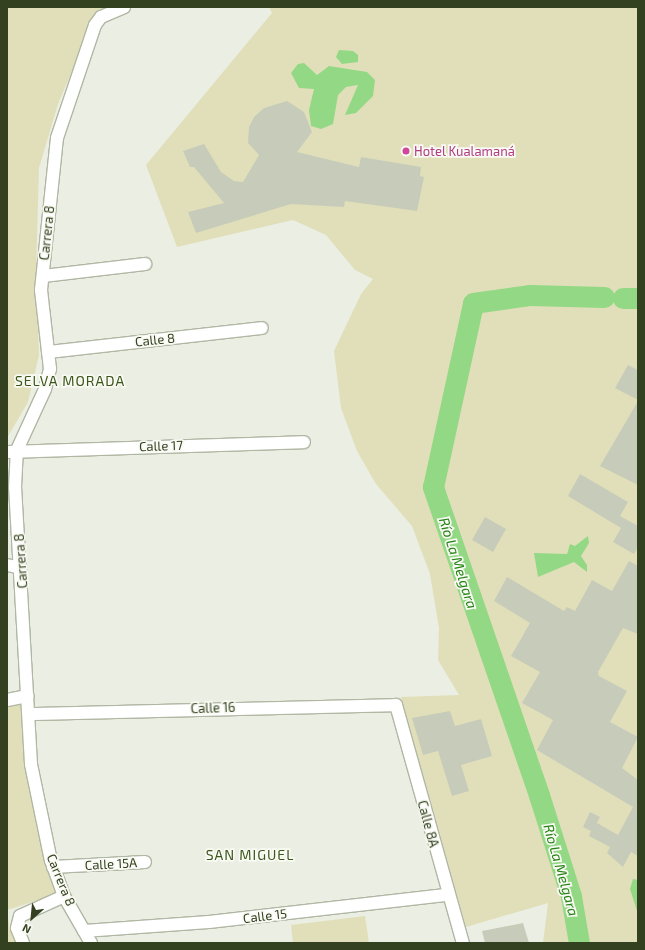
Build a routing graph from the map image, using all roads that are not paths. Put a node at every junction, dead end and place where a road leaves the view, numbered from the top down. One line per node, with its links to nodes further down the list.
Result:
1 (124, 7): 3 (street, Carrera 8)
2 (145, 264): 3 (street)
3 (43, 276): 5 (street, Carrera 8)
4 (262, 328): 5 (street, Calle 8)
5 (48, 352): 7 (street, Carrera 8)
6 (304, 442): 7 (street, Calle 17)
7 (12, 451): 8 (street, Carrera 8)
8 (11, 483): 10 (street, Carrera 8)
9 (7, 565): 10 (street)
10 (21, 568): 11 (street, Carrera 8)
11 (28, 696): 12 (street); 14 (street, Carrera 8)
12 (7, 700)
13 (396, 704): 14 (street, Calle 16); 17 (street, Calle 8A)
14 (31, 714): 16 (street, Carrera 8)
15 (145, 862): 16 (street, Calle 15A)
16 (53, 867): 18 (street, Carrera 8)
17 (447, 895): 19 (street, Calle 15); 22 (street, Calle 8A)
18 (64, 896): 19 (street, Carrera 8); 20 (street)
19 (84, 931): 21 (street, Carrera 8)
20 (23, 943)
21 (91, 943)
22 (463, 943)

